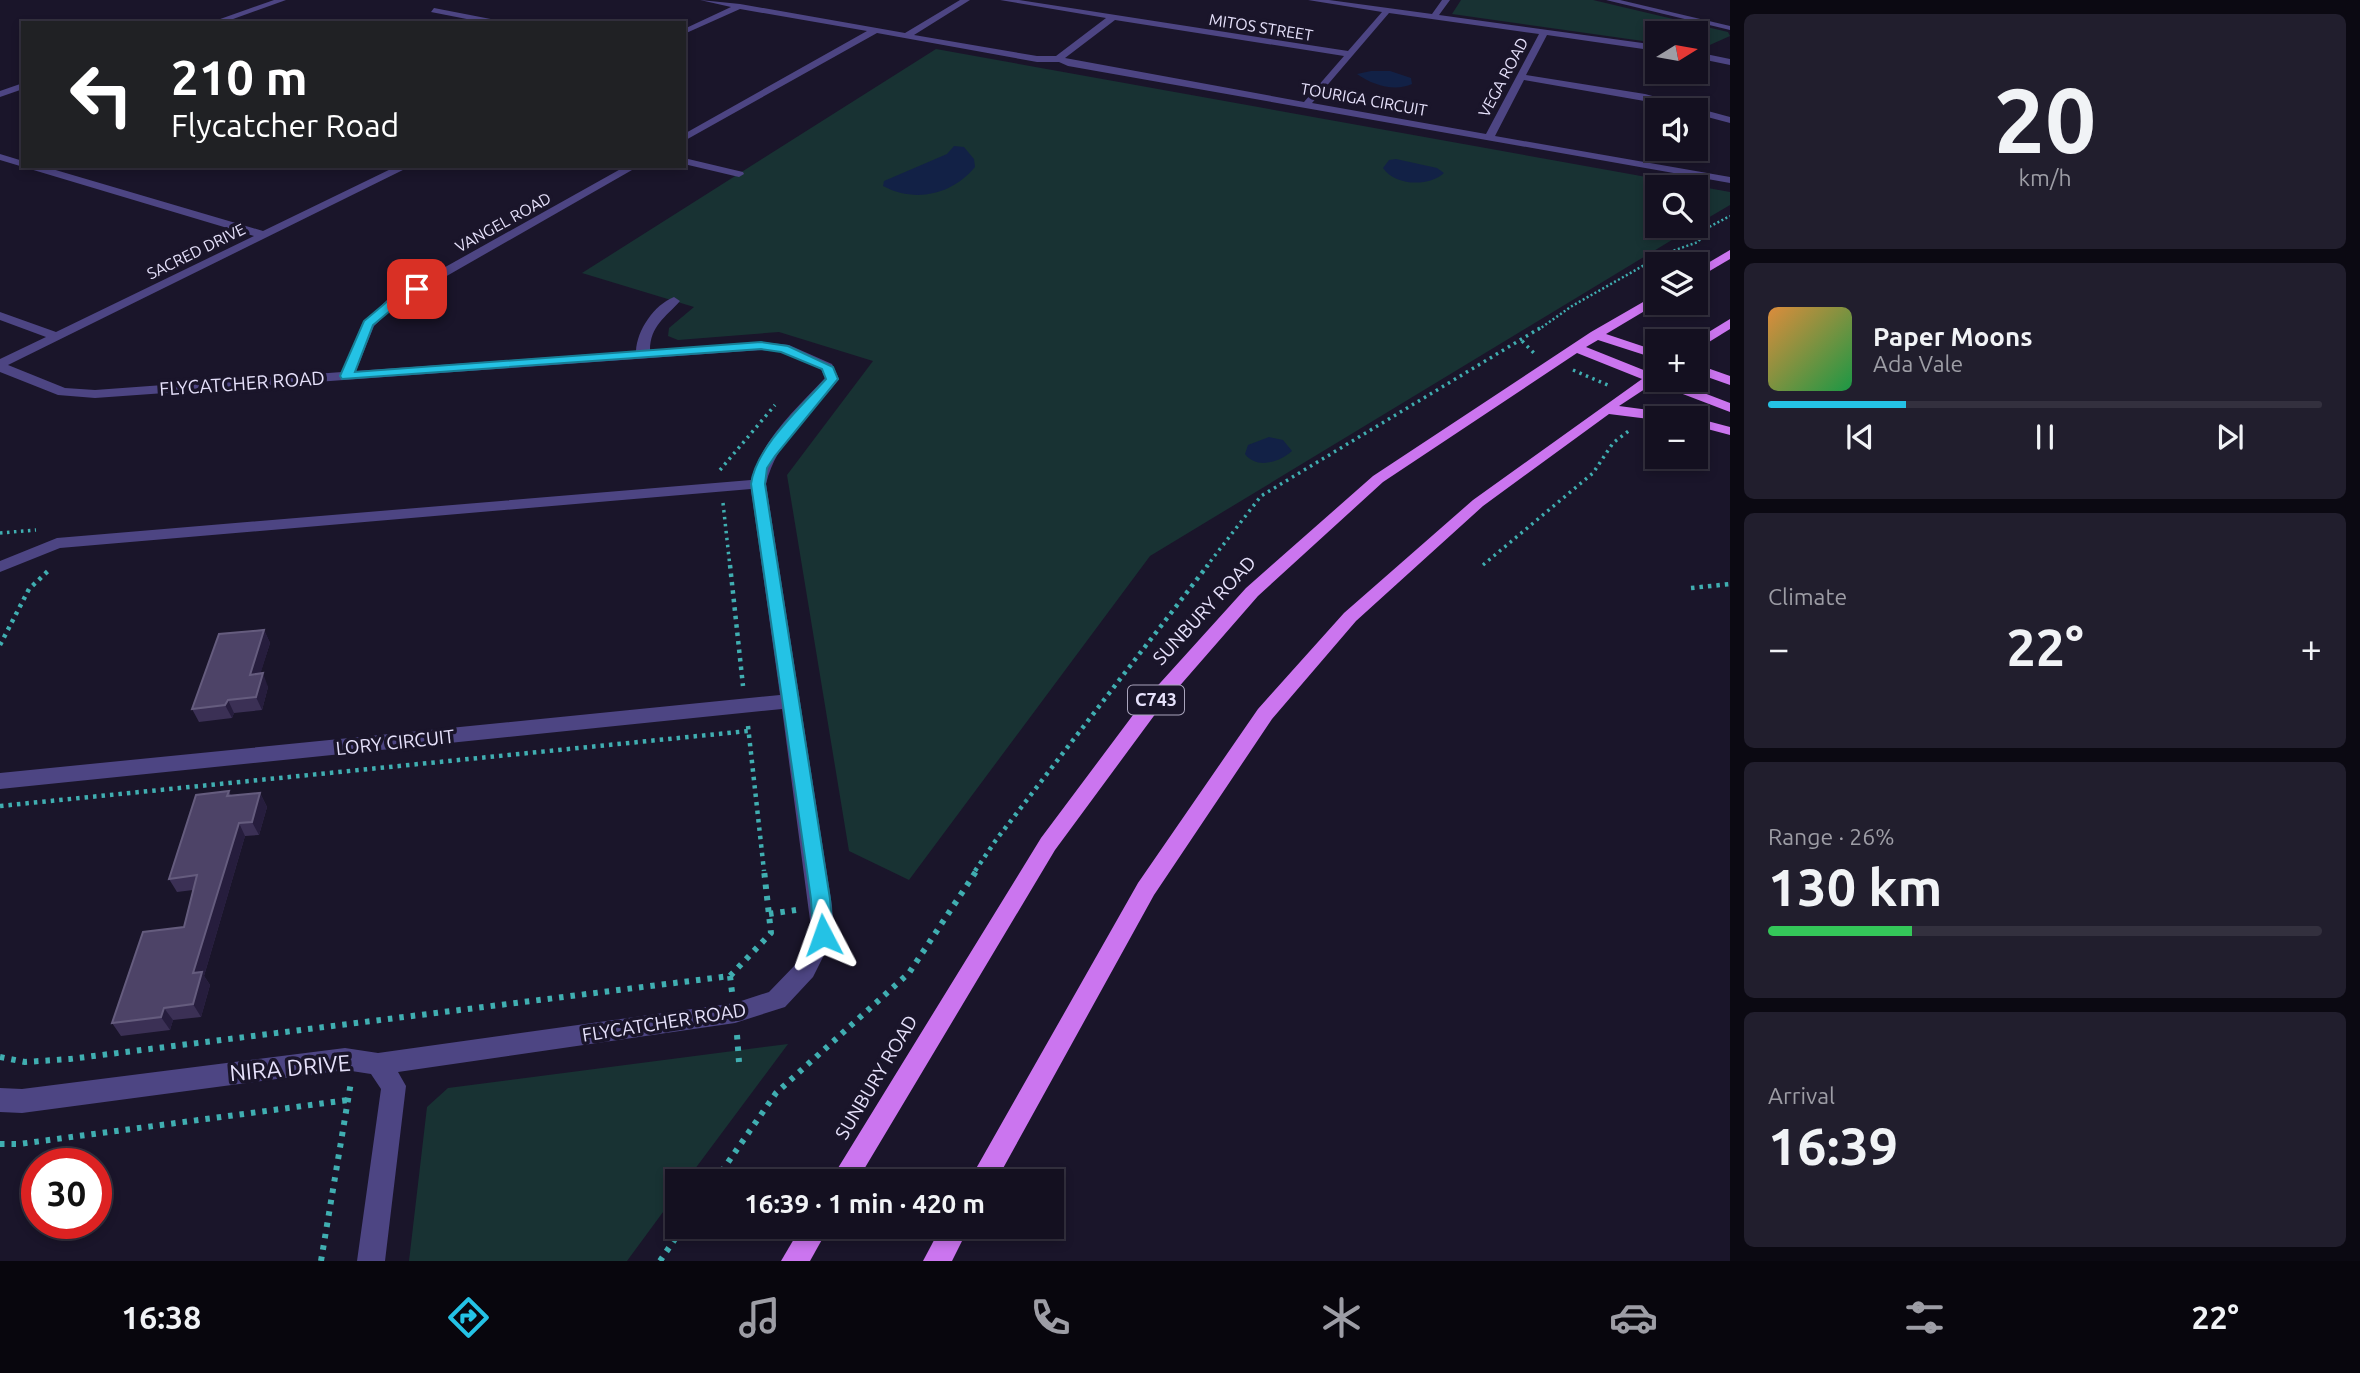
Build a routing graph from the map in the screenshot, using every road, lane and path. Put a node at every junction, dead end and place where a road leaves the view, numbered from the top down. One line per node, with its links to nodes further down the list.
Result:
1 (282, 0): 13 (street)
2 (704, 0): 8 (street, TOURIGA CIRCUIT)
3 (966, 0): 19 (street)
4 (1004, 0): 11 (street, MITOS STREET)
5 (1312, 0): 10 (street)
6 (1446, 0): 12 (street)
7 (1610, 0): 15 (street)
8 (740, 6): 16 (street, TOURIGA CIRCUIT); 17 (street)
9 (434, 10): 14 (street)
10 (1386, 12): 12 (street); 22 (street)
11 (1112, 18): 22 (street, MITOS STREET); 24 (street)
12 (1433, 18): 18 (street)
13 (219, 21)
14 (491, 21)
15 (1730, 28)
16 (876, 30): 19 (street, TOURIGA CIRCUIT); 33 (street)
17 (686, 31)
18 (1545, 31): 20 (street); 26 (street, VEGA ROAD)
19 (906, 36): 24 (street, TOURIGA CIRCUIT)
20 (1645, 46)
21 (1719, 51): 23 (street)
22 (1349, 54): 30 (street)
23 (1709, 57): 25 (street)
24 (1061, 59): 30 (street, TOURIGA CIRCUIT)
25 (1730, 62)
26 (1521, 78): 29 (street); 34 (street, VEGA ROAD)
27 (21, 87): 28 (street)
28 (0, 94)
29 (1649, 98)
30 (1306, 105): 34 (street, TOURIGA CIRCUIT)
31 (1708, 114): 32 (street)
32 (1730, 120)
33 (686, 136)
34 (1489, 138): 42 (street, TOURIGA CIRCUIT)
35 (0, 157): 37 (street)
36 (686, 161): 41 (street)
37 (21, 163)
38 (37, 168): 43 (street)
39 (402, 168): 43 (street, SACRED DRIVE)
40 (630, 168): 61 (street, VANGEL ROAD)
41 (739, 174)
42 (1730, 180)
43 (264, 235): 51 (street, SACRED DRIVE)
44 (1730, 254): 45 (main road)
45 (1708, 268)
46 (674, 301): 56 (street)
47 (1645, 305): 50 (main road, SUNBURY ROAD / C743)
48 (0, 316): 51 (street)
49 (1730, 323): 52 (main road)
50 (1596, 335): 54 (main road, SUNBURY ROAD / C743); 55 (main road)
51 (56, 337): 58 (street, SACRED DRIVE)
52 (1708, 338)
53 (1522, 341): 57 (path)
54 (1576, 348): 57 (main road, SUNBURY ROAD / C743); 59 (main road)
55 (1645, 351)
56 (643, 354): 61 (street, FLYCATCHER ROAD); 73 (street, FLYCATCHER ROAD)
57 (1555, 362): 65 (path); 92 (main road, SUNBURY ROAD / C743)
58 (0, 365): 61 (street, FLYCATCHER ROAD)
59 (1645, 373)
60 (1708, 373): 62 (main road)
61 (347, 376)
62 (1730, 381)
63 (1645, 384): 65 (main road)
64 (1691, 392): 67 (main road)
65 (1630, 394): 68 (main road)
66 (775, 405): 74 (path)
67 (1730, 408)
68 (1606, 409): 69 (main road); 93 (main road)
69 (1645, 414)
70 (1636, 425): 76 (path)
71 (1708, 425): 72 (main road)
72 (1730, 431)
73 (758, 484): 74 (street); 83 (street, FLYCATCHER ROAD)
74 (722, 495): 75 (path); 77 (street); 82 (path)
75 (709, 505)
76 (1483, 565)
77 (0, 567)
78 (54, 568): 81 (path)
79 (1730, 584): 80 (path)
80 (1691, 588)
81 (0, 645)
82 (743, 683)
83 (791, 701): 84 (street, LORY CIRCUIT); 88 (street, FLYCATCHER ROAD)
84 (0, 781)
85 (0, 806): 86 (path)
86 (362, 1020): 87 (path); 88 (path)
87 (0, 1058)
88 (366, 1062): 89 (street, NIRA DRIVE); 90 (path); 98 (street, NIRA DRIVE)
89 (0, 1100)
90 (348, 1100): 91 (path); 97 (path)
91 (0, 1144)
92 (850, 1169)
93 (989, 1169)
94 (675, 1239): 99 (path)
95 (809, 1239): 100 (main road)
96 (950, 1239): 101 (main road)
97 (321, 1261)
98 (372, 1261)
99 (660, 1261)
100 (795, 1261)
101 (937, 1261)

